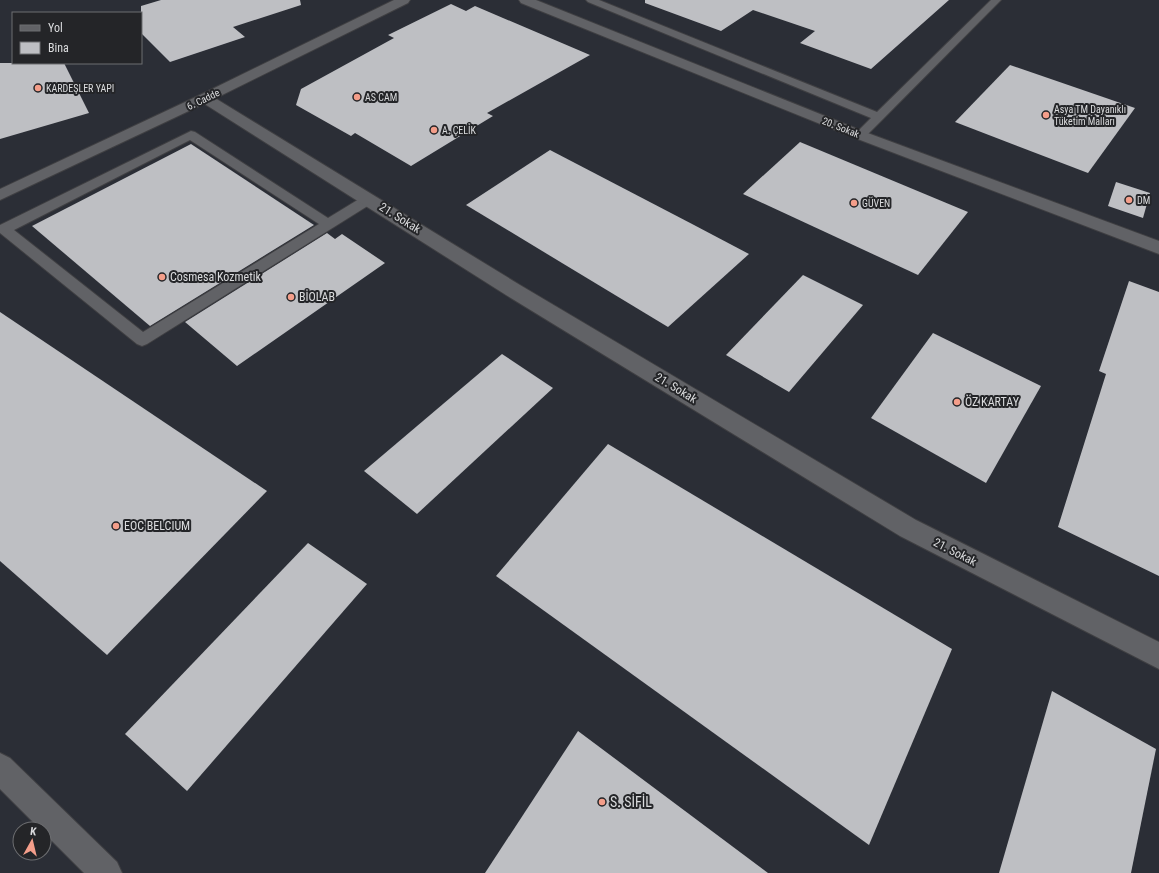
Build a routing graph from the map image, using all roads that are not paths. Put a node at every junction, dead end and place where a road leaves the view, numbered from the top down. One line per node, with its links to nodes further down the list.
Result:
1 (404, 0): 5 (street, 6. Cadde)
2 (526, 0): 7 (street, 20. Sokak)
3 (591, 0): 6 (lane)
4 (996, 0): 6 (lane)
5 (205, 98): 8 (street, 6. Cadde); 9 (street, 21. Sokak)
6 (879, 117): 7 (lane)
7 (860, 135): 11 (street, 20. Sokak)
8 (0, 195)
9 (369, 199): 10 (lane); 12 (street, 21. Sokak)
10 (328, 224): 10 (lane)
11 (1159, 248)
12 (1159, 656)
13 (0, 768): 14 (street)
14 (106, 873)

